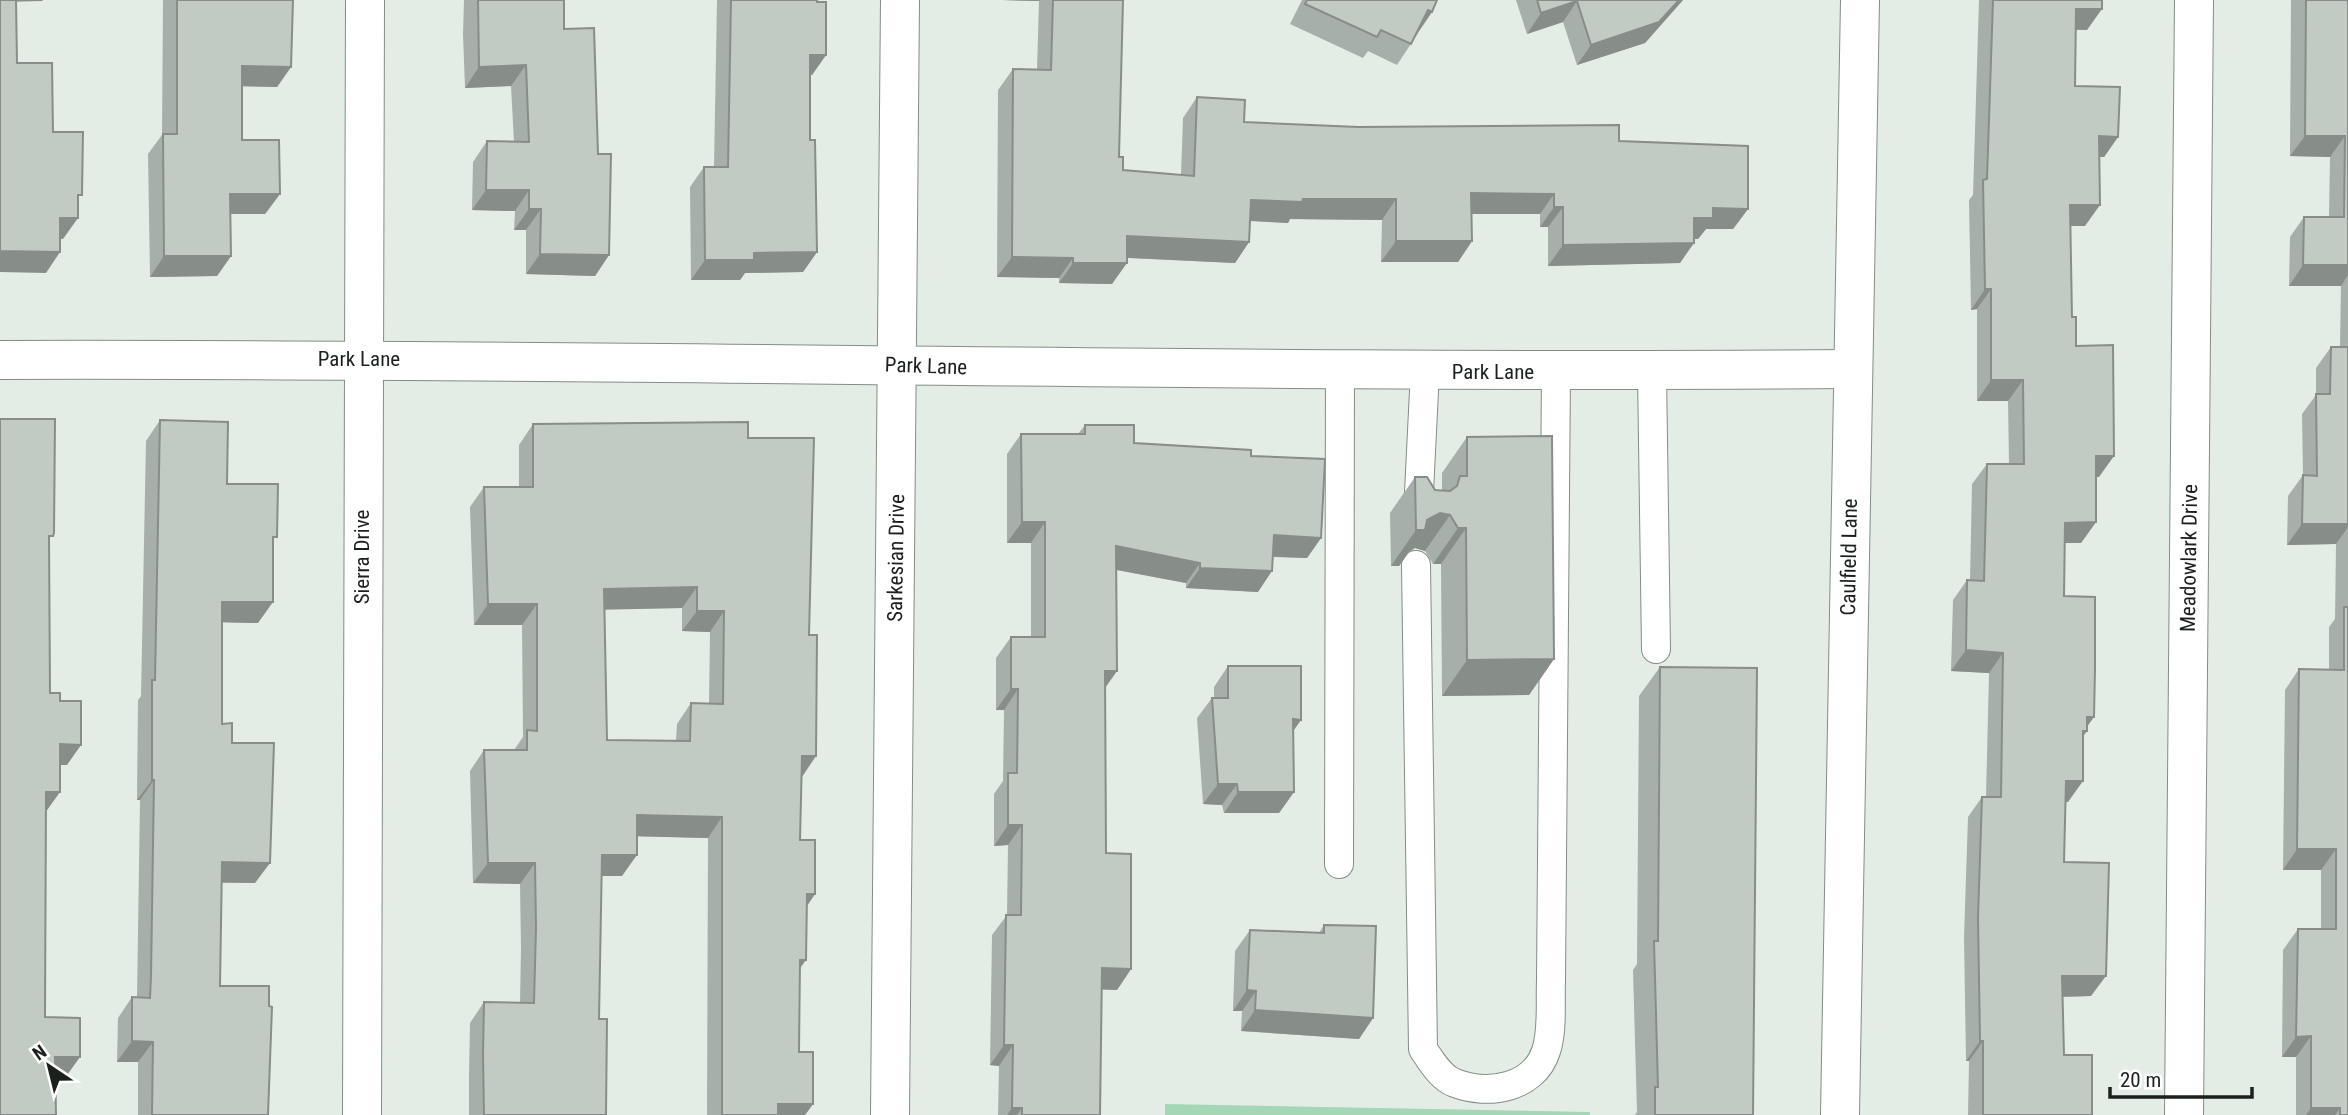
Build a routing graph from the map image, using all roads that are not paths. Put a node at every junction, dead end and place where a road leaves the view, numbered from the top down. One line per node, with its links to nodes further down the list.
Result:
1 (365, 0): 5 (street, Sierra Drive)
2 (900, 0): 7 (street, Sarkesian Drive)
3 (1860, 0): 8 (street, Caulfield Lane)
4 (2194, 0): 20 (street, Meadowlark Drive)
5 (363, 359): 6 (street, Park Lane); 7 (street, Park Lane); 17 (street, Sierra Drive)
6 (0, 360)
7 (898, 365): 9 (street, Park Lane); 18 (street, Sarkesian Drive)
8 (1852, 369): 11 (street, Park Lane); 19 (street, Caulfield Lane)
9 (1340, 370): 10 (street, Park Lane); 16 (lane)
10 (1425, 371): 12 (street, Park Lane); 13 (lane)
11 (1653, 371): 12 (street, Park Lane); 15 (lane)
12 (1556, 372): 14 (lane)
13 (1418, 512)
14 (1416, 565)
15 (1656, 649)
16 (1339, 863)
17 (362, 1115)
18 (890, 1115)
19 (1840, 1115)
20 (2184, 1115)

